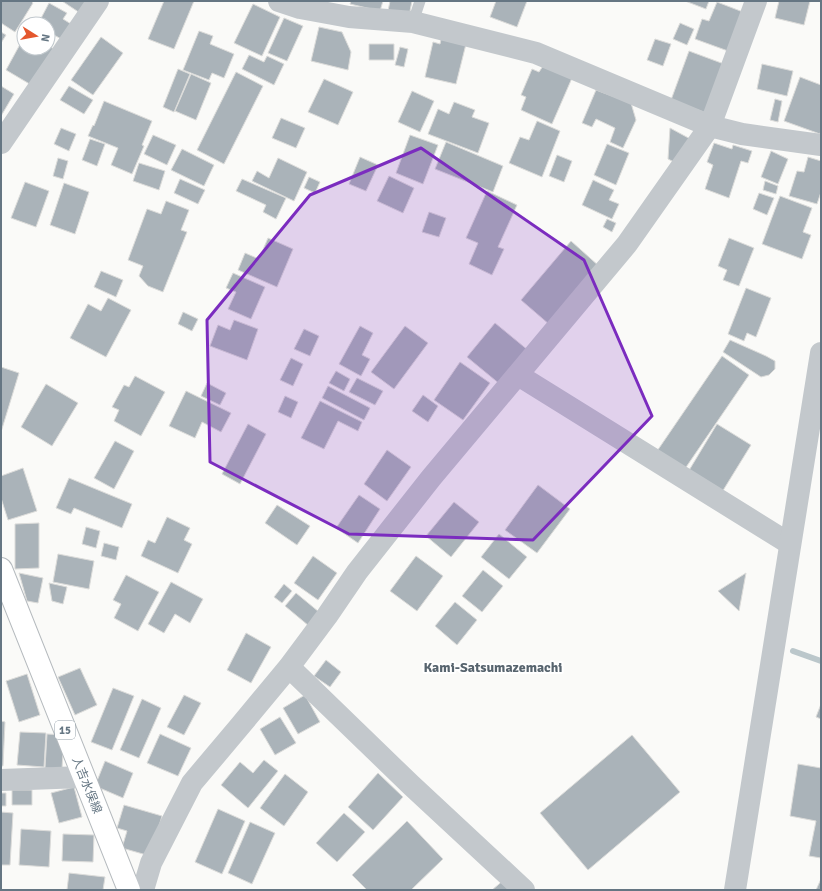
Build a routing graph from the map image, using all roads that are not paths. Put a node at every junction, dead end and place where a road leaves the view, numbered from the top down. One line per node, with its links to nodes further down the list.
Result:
1 (98, 1): 7 (street)
2 (279, 1): 5 (street)
3 (420, 1): 5 (lane)
4 (756, 1): 6 (street)
5 (413, 22): 6 (street)
6 (710, 126): 8 (street); 10 (street)
7 (1, 143)
8 (821, 145)
9 (821, 353): 11 (street)
10 (518, 375): 11 (street); 13 (street)
11 (790, 544): 19 (street)
12 (1, 569): 14 (main road, 人吉水俣線 / 15)
13 (289, 667): 17 (street); 18 (street)
14 (84, 777): 15 (street); 16 (main road, 人吉水俣線 / 15)
15 (1, 780)
16 (129, 890)
17 (143, 890)
18 (524, 890)
19 (735, 890)

